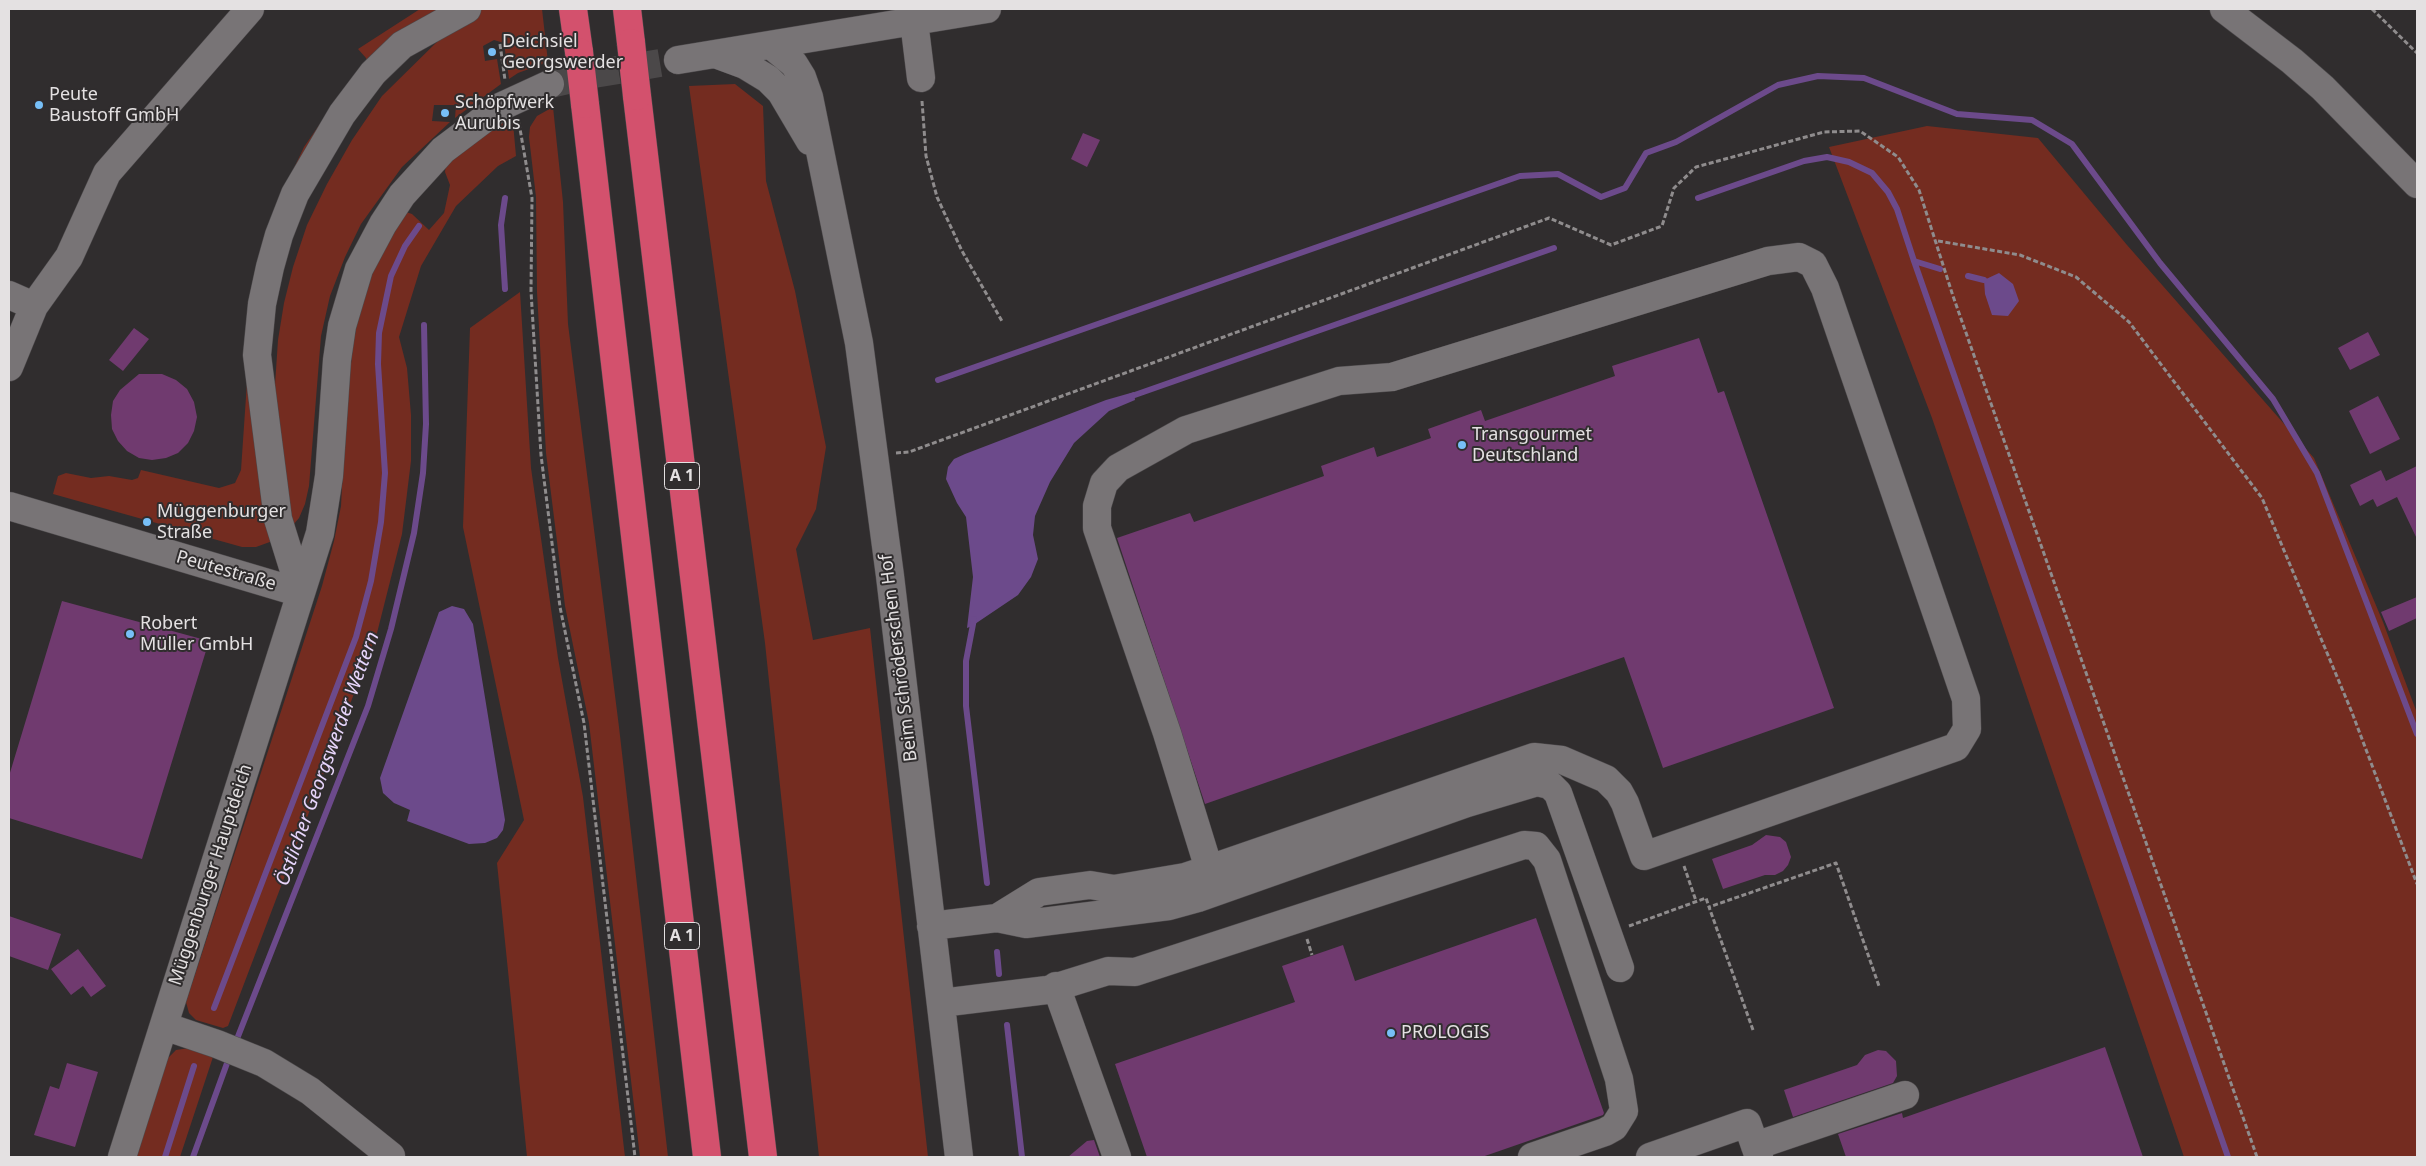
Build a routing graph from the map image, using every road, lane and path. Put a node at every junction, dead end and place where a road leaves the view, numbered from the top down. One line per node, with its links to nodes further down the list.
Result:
1 (250, 9): 22 (street)
2 (467, 9): 27 (street)
3 (573, 9): 47 (highway, A 1, bridge)
4 (627, 9): 48 (highway, A 1, bridge)
5 (987, 9): 8 (street)
6 (2224, 9): 19 (street)
7 (2372, 9): 11 (path)
8 (914, 21): 10 (street); 15 (street)
9 (500, 44): 14 (path)
10 (772, 46): 12 (street); 18 (street, Beim Schröderschen Hof)
11 (2417, 53)
12 (718, 55): 13 (street); 18 (street, Beim Schröderschen Hof)
13 (678, 60)
14 (504, 70)
15 (921, 78): 23 (path)
16 (550, 84): 17 (street, Müggenburger Hauptdeich)
17 (516, 100): 27 (street, Müggenburger Hauptdeich); 46 (path)
18 (822, 162): 25 (street, Beim Schröderschen Hof)
19 (2417, 184)
20 (1937, 241): 25 (path); 30 (path); 53 (path)
21 (9, 295): 22 (street)
22 (34, 306): 24 (street)
23 (1002, 323)
24 (9, 367)
25 (874, 453): 34 (street, Beim Schröderschen Hof)
26 (9, 506): 27 (street, Peutestraße)
27 (301, 593): 40 (street, Müggenburger Hauptdeich)
28 (1677, 844): 29 (street); 29 (street); 31 (path)
29 (1209, 869): 33 (street)
30 (2417, 884)
31 (1696, 901): 32 (path); 35 (path)
32 (1710, 907): 38 (path); 41 (path)
33 (997, 918): 34 (street); 35 (street)
34 (931, 926): 39 (street, Beim Schröderschen Hof)
35 (1608, 935): 36 (street)
36 (1620, 968)
37 (1056, 986): 39 (street); 50 (street); 51 (street)
38 (1879, 986)
39 (940, 1003): 49 (street, Beim Schröderschen Hof)
40 (164, 1026): 44 (street); 45 (street, Müggenburger Hauptdeich)
41 (1752, 1030)
42 (1905, 1095): 43 (street)
43 (1756, 1152): 52 (street)
44 (391, 1156)
45 (122, 1157)
46 (634, 1157)
47 (707, 1157)
48 (763, 1157)
49 (959, 1157)
50 (1117, 1157)
51 (1532, 1157)
52 (1650, 1157)
53 (2257, 1157)

